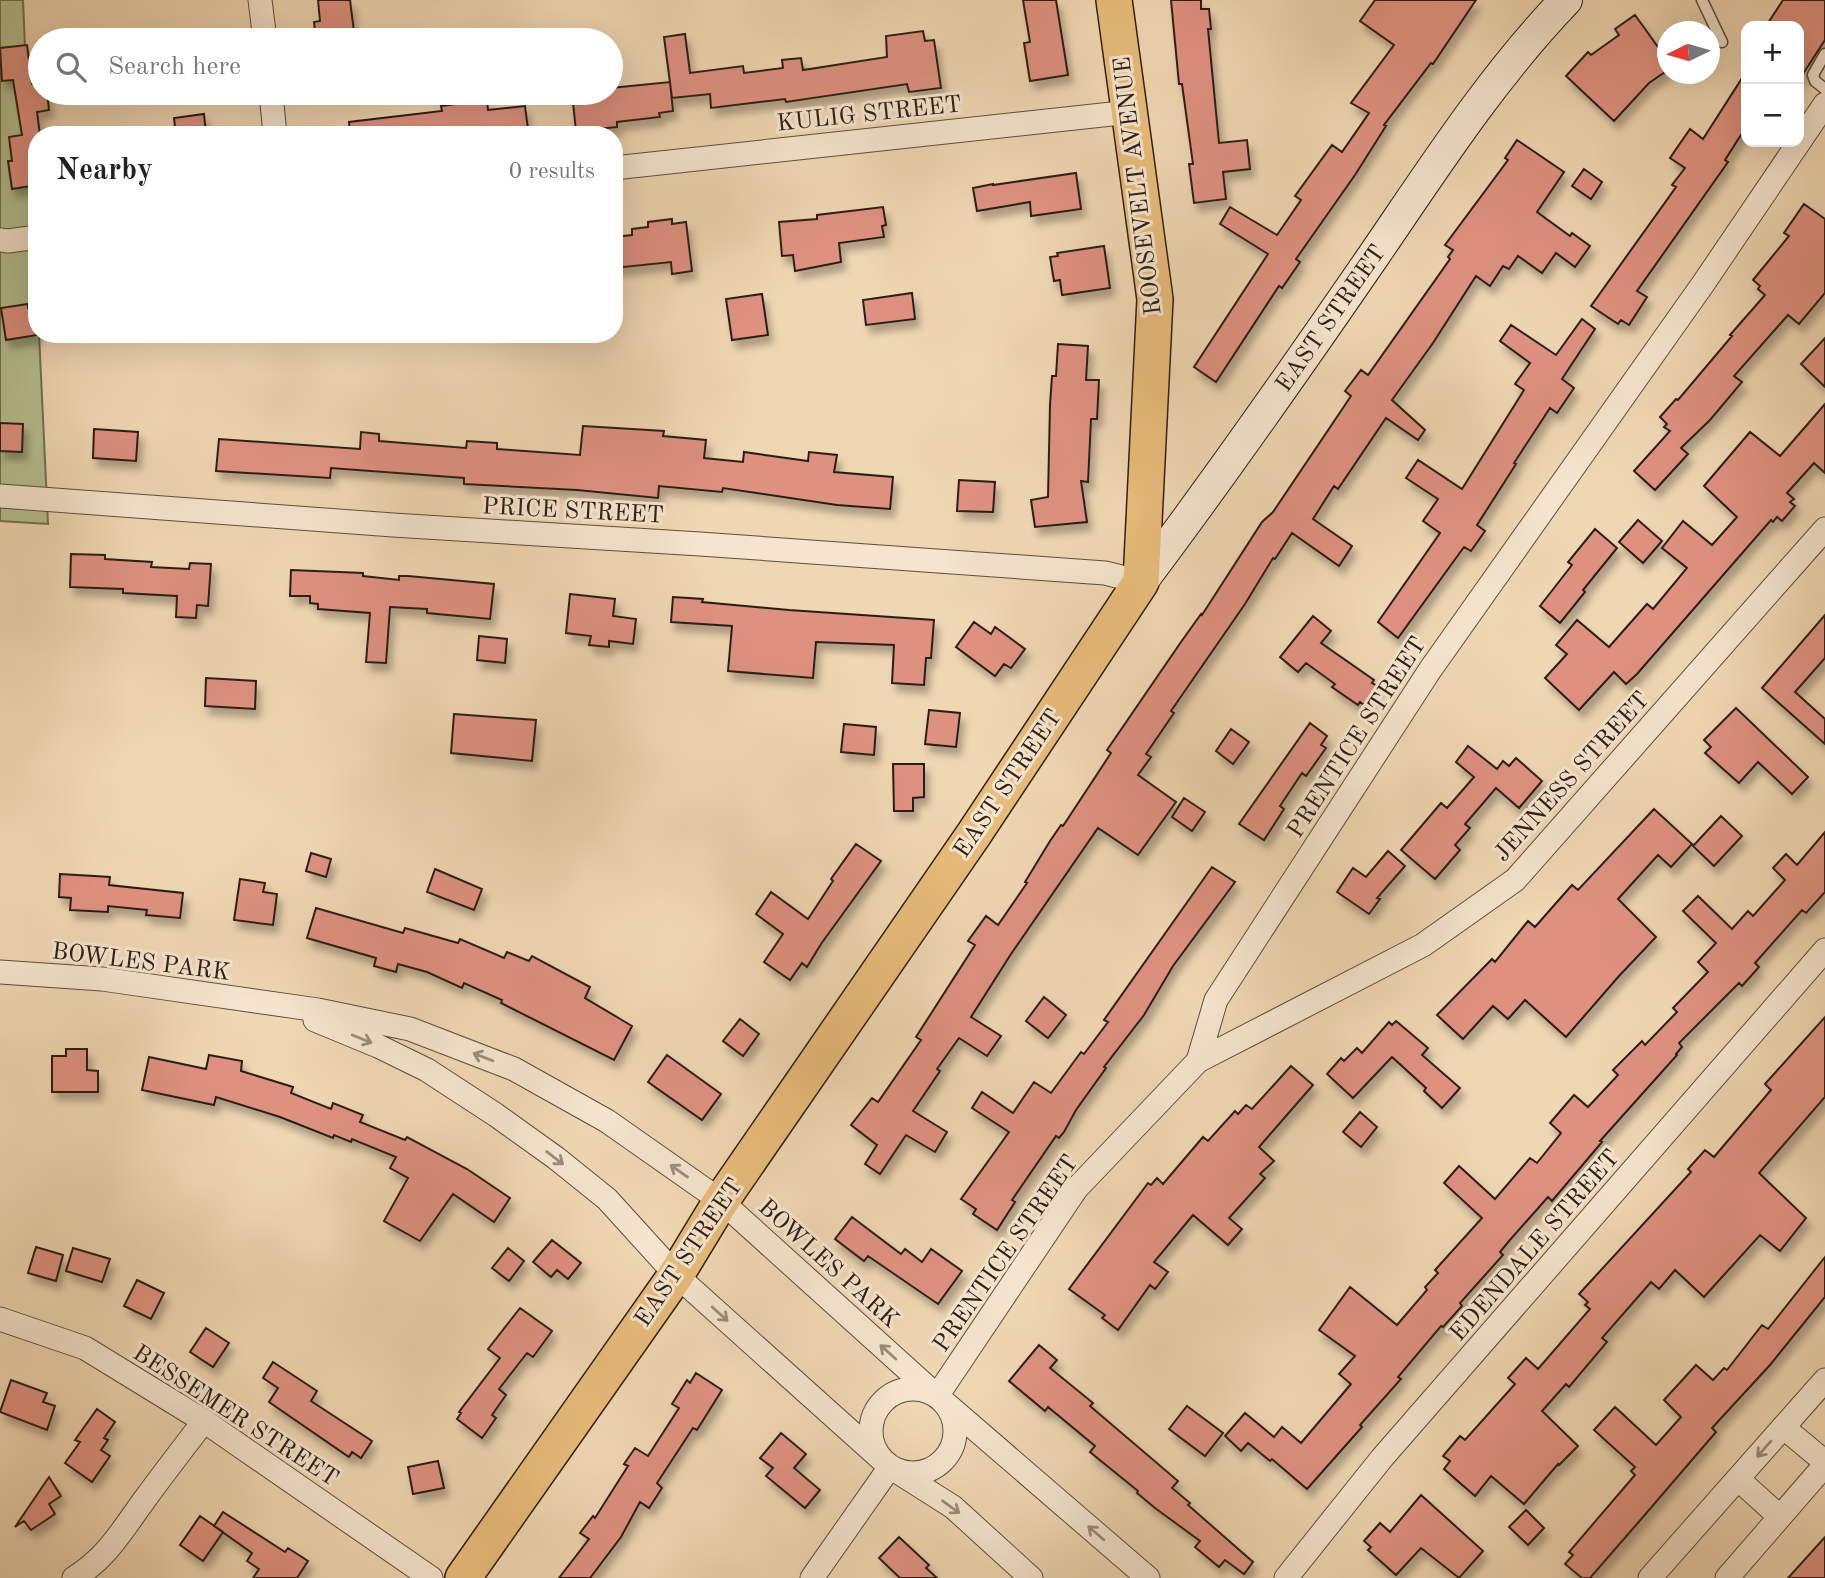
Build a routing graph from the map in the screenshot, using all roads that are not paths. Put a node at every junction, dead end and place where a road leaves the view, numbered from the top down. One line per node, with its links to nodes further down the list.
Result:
1 (260, 0): 5 (street)
2 (1114, 0): 11 (main road, ROOSEVELT AVENUE)
3 (1566, 0): 18 (main road, EAST STREET)
4 (1702, 0): 6 (lane)
5 (264, 28)
6 (1722, 42)
7 (1825, 54): 8 (lane)
8 (1825, 89)
9 (1825, 104): 22 (street, PRENTICE STREET)
10 (272, 105): 12 (street)
11 (1130, 112): 13 (street, KULIG STREET); 18 (main road, ROOSEVELT AVENUE)
12 (274, 126)
13 (623, 167)
14 (28, 238): 15 (street)
15 (0, 240)
16 (0, 496): 18 (street, PRICE STREET)
17 (1825, 529): 22 (street, JENNESS STREET)
18 (1141, 582): 23 (main road, EAST STREET)
19 (1825, 950): 40 (street, EDENDALE STREET)
20 (0, 972): 21 (street, BOWLES PARK)
21 (276, 1004): 23 (street, BOWLES PARK, one-way to 21); 24 (street, BOWLES PARK, one-way to 24)
22 (1199, 1061): 27 (street, PRENTICE STREET)
23 (721, 1201): 24 (main road, EAST STREET); 27 (street, BOWLES PARK, one-way to 23)
24 (676, 1275): 31 (street, BOWLES PARK, one-way to 31); 36 (main road, EAST STREET)
25 (0, 1319): 28 (street, BESSEMER STREET)
26 (1825, 1380): 29 (street)
27 (937, 1396): 31 (street); 31 (street); 39 (street, BOWLES PARK, one-way to 27)
28 (204, 1421): 34 (street); 35 (street, BESSEMER STREET)
29 (1783, 1427): 30 (street); 32 (street, one-way to 32)
30 (1825, 1464): 33 (street)
31 (890, 1467): 37 (street); 38 (street, BOWLES PARK, one-way to 38)
32 (1738, 1479): 33 (street); 41 (street)
33 (1780, 1517): 42 (street)
34 (74, 1578)
35 (432, 1578)
36 (463, 1578)
37 (812, 1578)
38 (1031, 1578)
39 (1148, 1578)
40 (1286, 1578)
41 (1650, 1578)
42 (1727, 1578)

